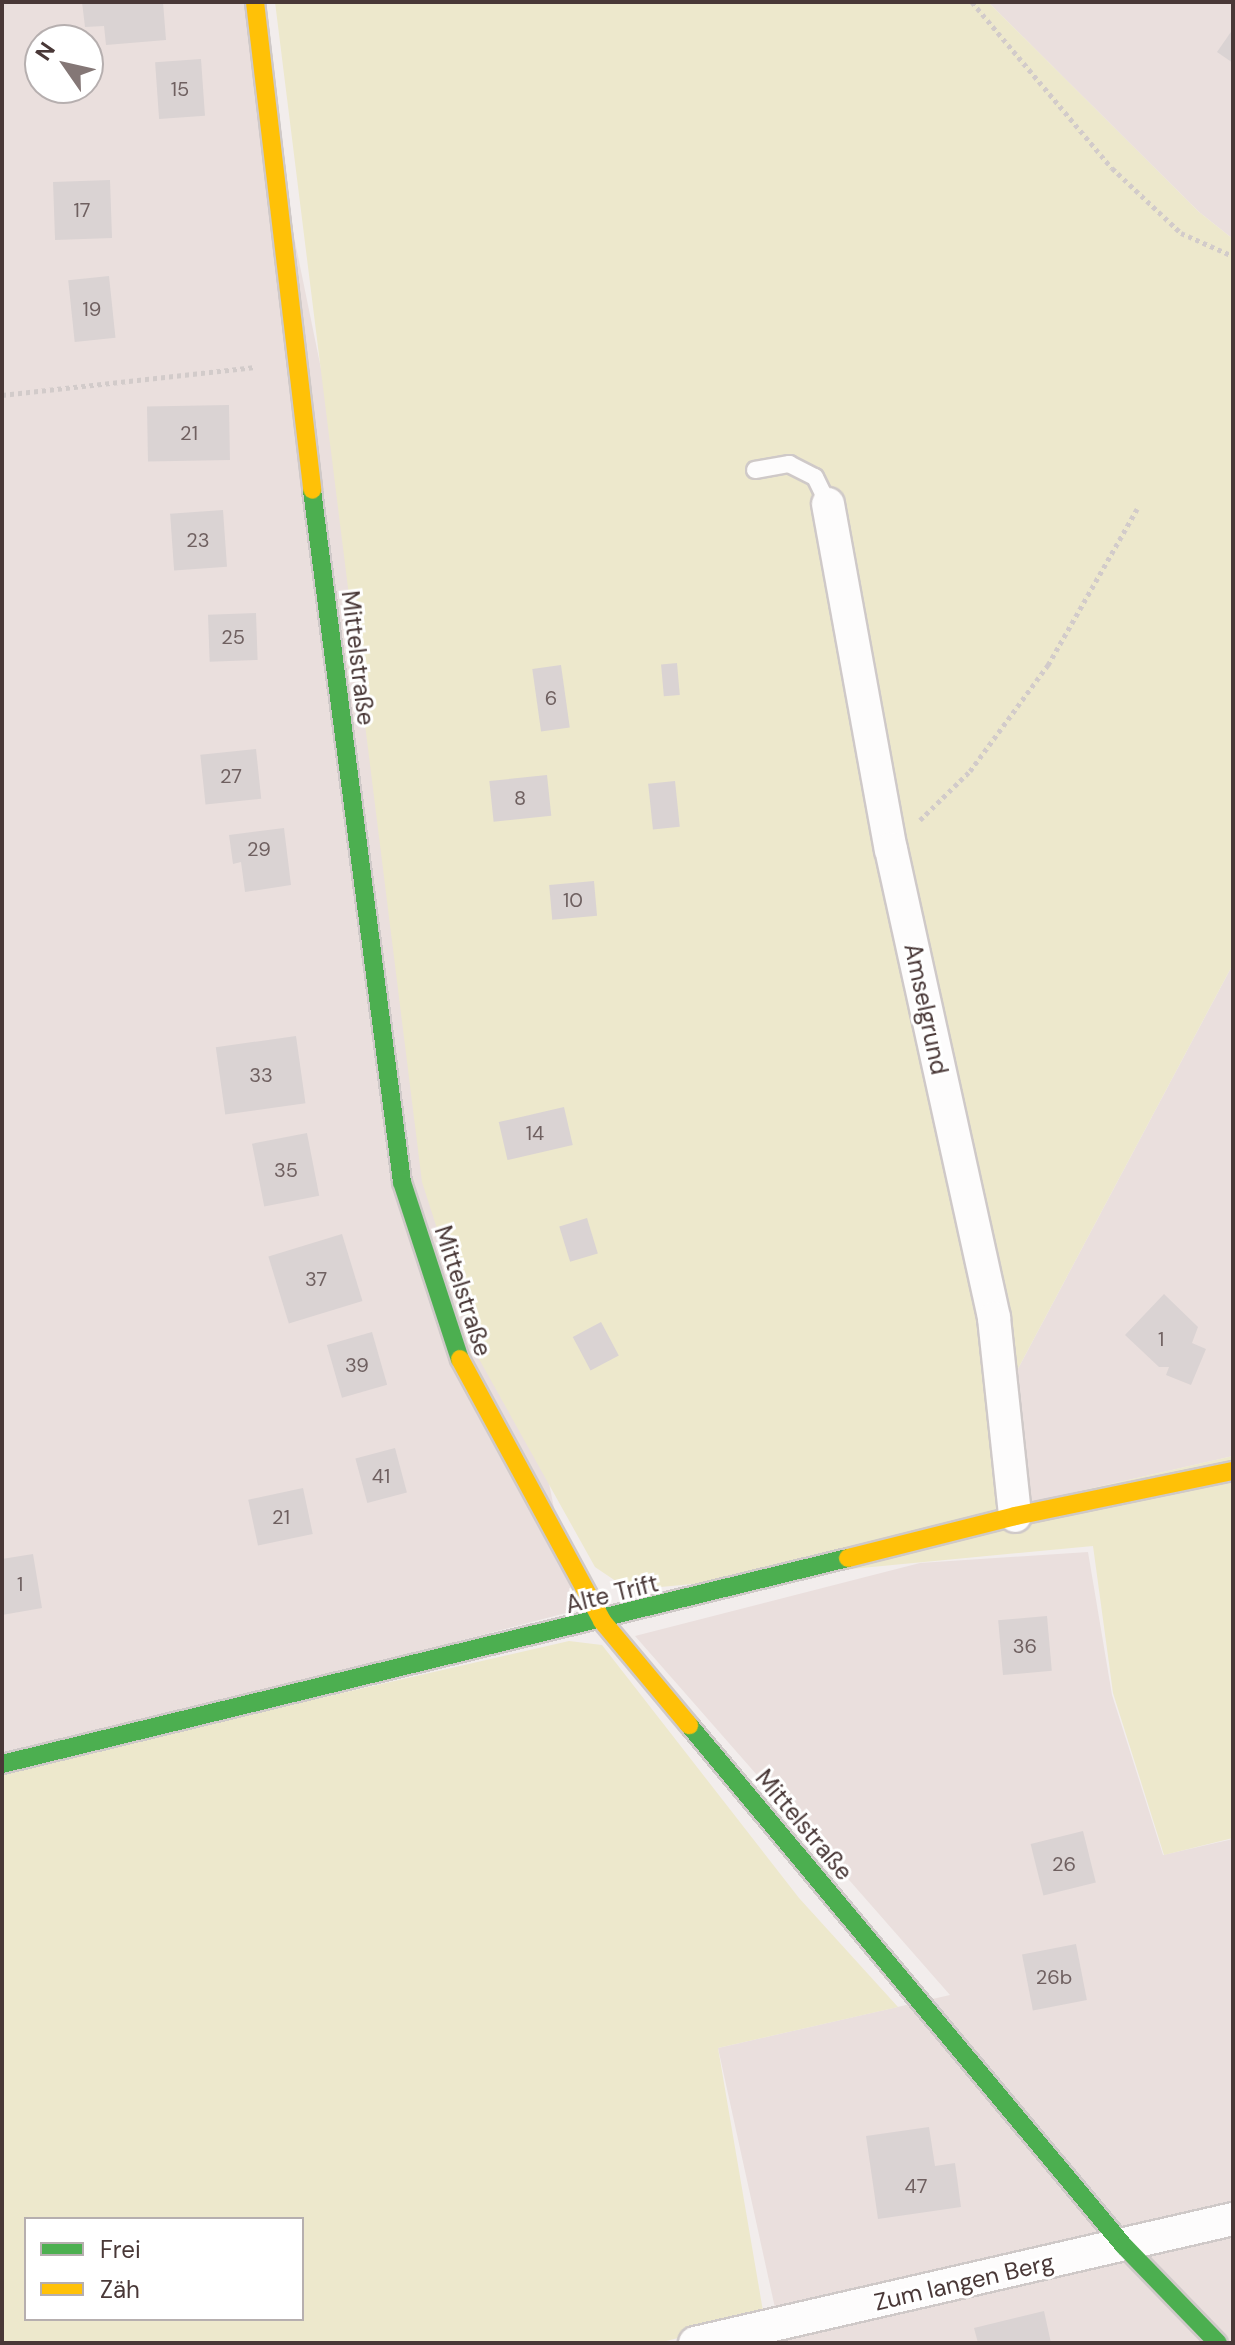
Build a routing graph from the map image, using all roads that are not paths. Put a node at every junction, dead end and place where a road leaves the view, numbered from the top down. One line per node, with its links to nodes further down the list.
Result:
1 (255, 2): 6 (street, Mittelstraße)
2 (755, 470): 3 (lane)
3 (828, 504): 5 (street, Amselgrund)
4 (1233, 1471): 5 (street, Alte Trift)
5 (1015, 1516): 6 (street, Alte Trift)
6 (602, 1621): 7 (street, Alte Trift); 9 (street, Mittelstraße)
7 (2, 1764)
8 (1233, 2219): 9 (street, Zum langen Berg)
9 (1124, 2246): 10 (street, Zum langen Berg); 11 (street, Mittelstraße)
10 (695, 2343)
11 (1218, 2343)

